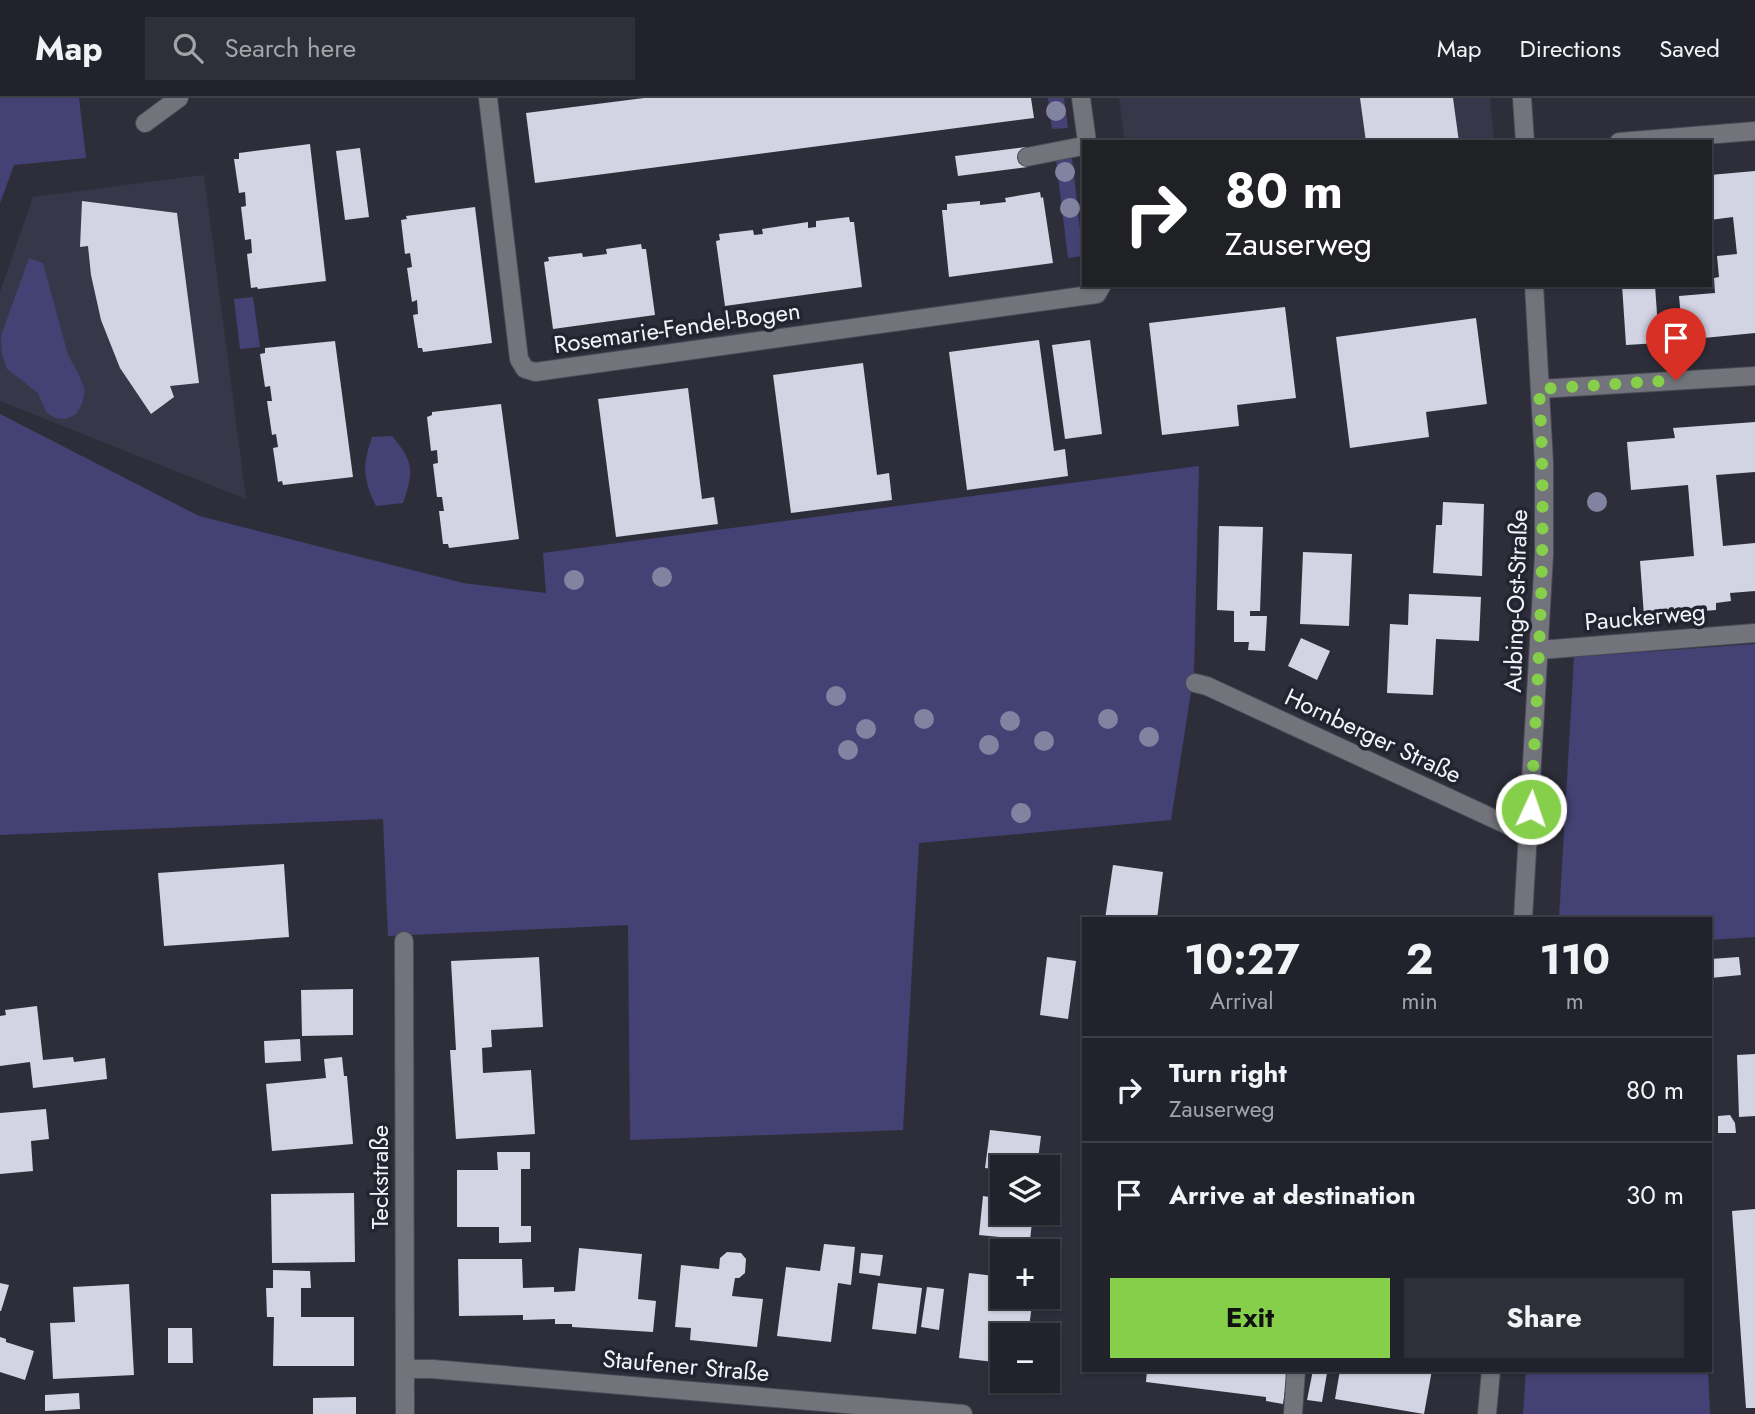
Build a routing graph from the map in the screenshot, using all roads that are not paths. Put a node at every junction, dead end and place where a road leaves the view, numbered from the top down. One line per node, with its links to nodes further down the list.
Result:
1 (179, 98): 5 (street)
2 (488, 98): 12 (street, Rosemarie-Fendel-Bogen)
3 (1081, 98): 7 (street)
4 (1522, 98): 8 (street)
5 (145, 122)
6 (1755, 131): 9 (street)
7 (1087, 140)
8 (1525, 140)
9 (1644, 140)
10 (1082, 146): 11 (street)
11 (1027, 157)
12 (1101, 287)
13 (1534, 287): 15 (street, Aubing-Ost-Straße)
14 (1755, 376): 15 (street)
15 (1539, 389): 17 (street, Aubing-Ost-Straße)
16 (1755, 633): 17 (street, Pauckerweg)
17 (1539, 650): 19 (street, Aubing-Ost-Straße)
18 (1195, 683): 19 (street, Hornberger Straße)
19 (1529, 835): 20 (street, Aubing-Ost-Straße)
20 (1523, 917)
21 (404, 941): 22 (street, Teckstraße)
22 (405, 1369): 25 (street, Teckstraße); 26 (street, Staufener Straße)
23 (1296, 1372): 27 (street)
24 (1491, 1372): 28 (street)
25 (405, 1414)
26 (963, 1414)
27 (1293, 1414)
28 (1487, 1414)

